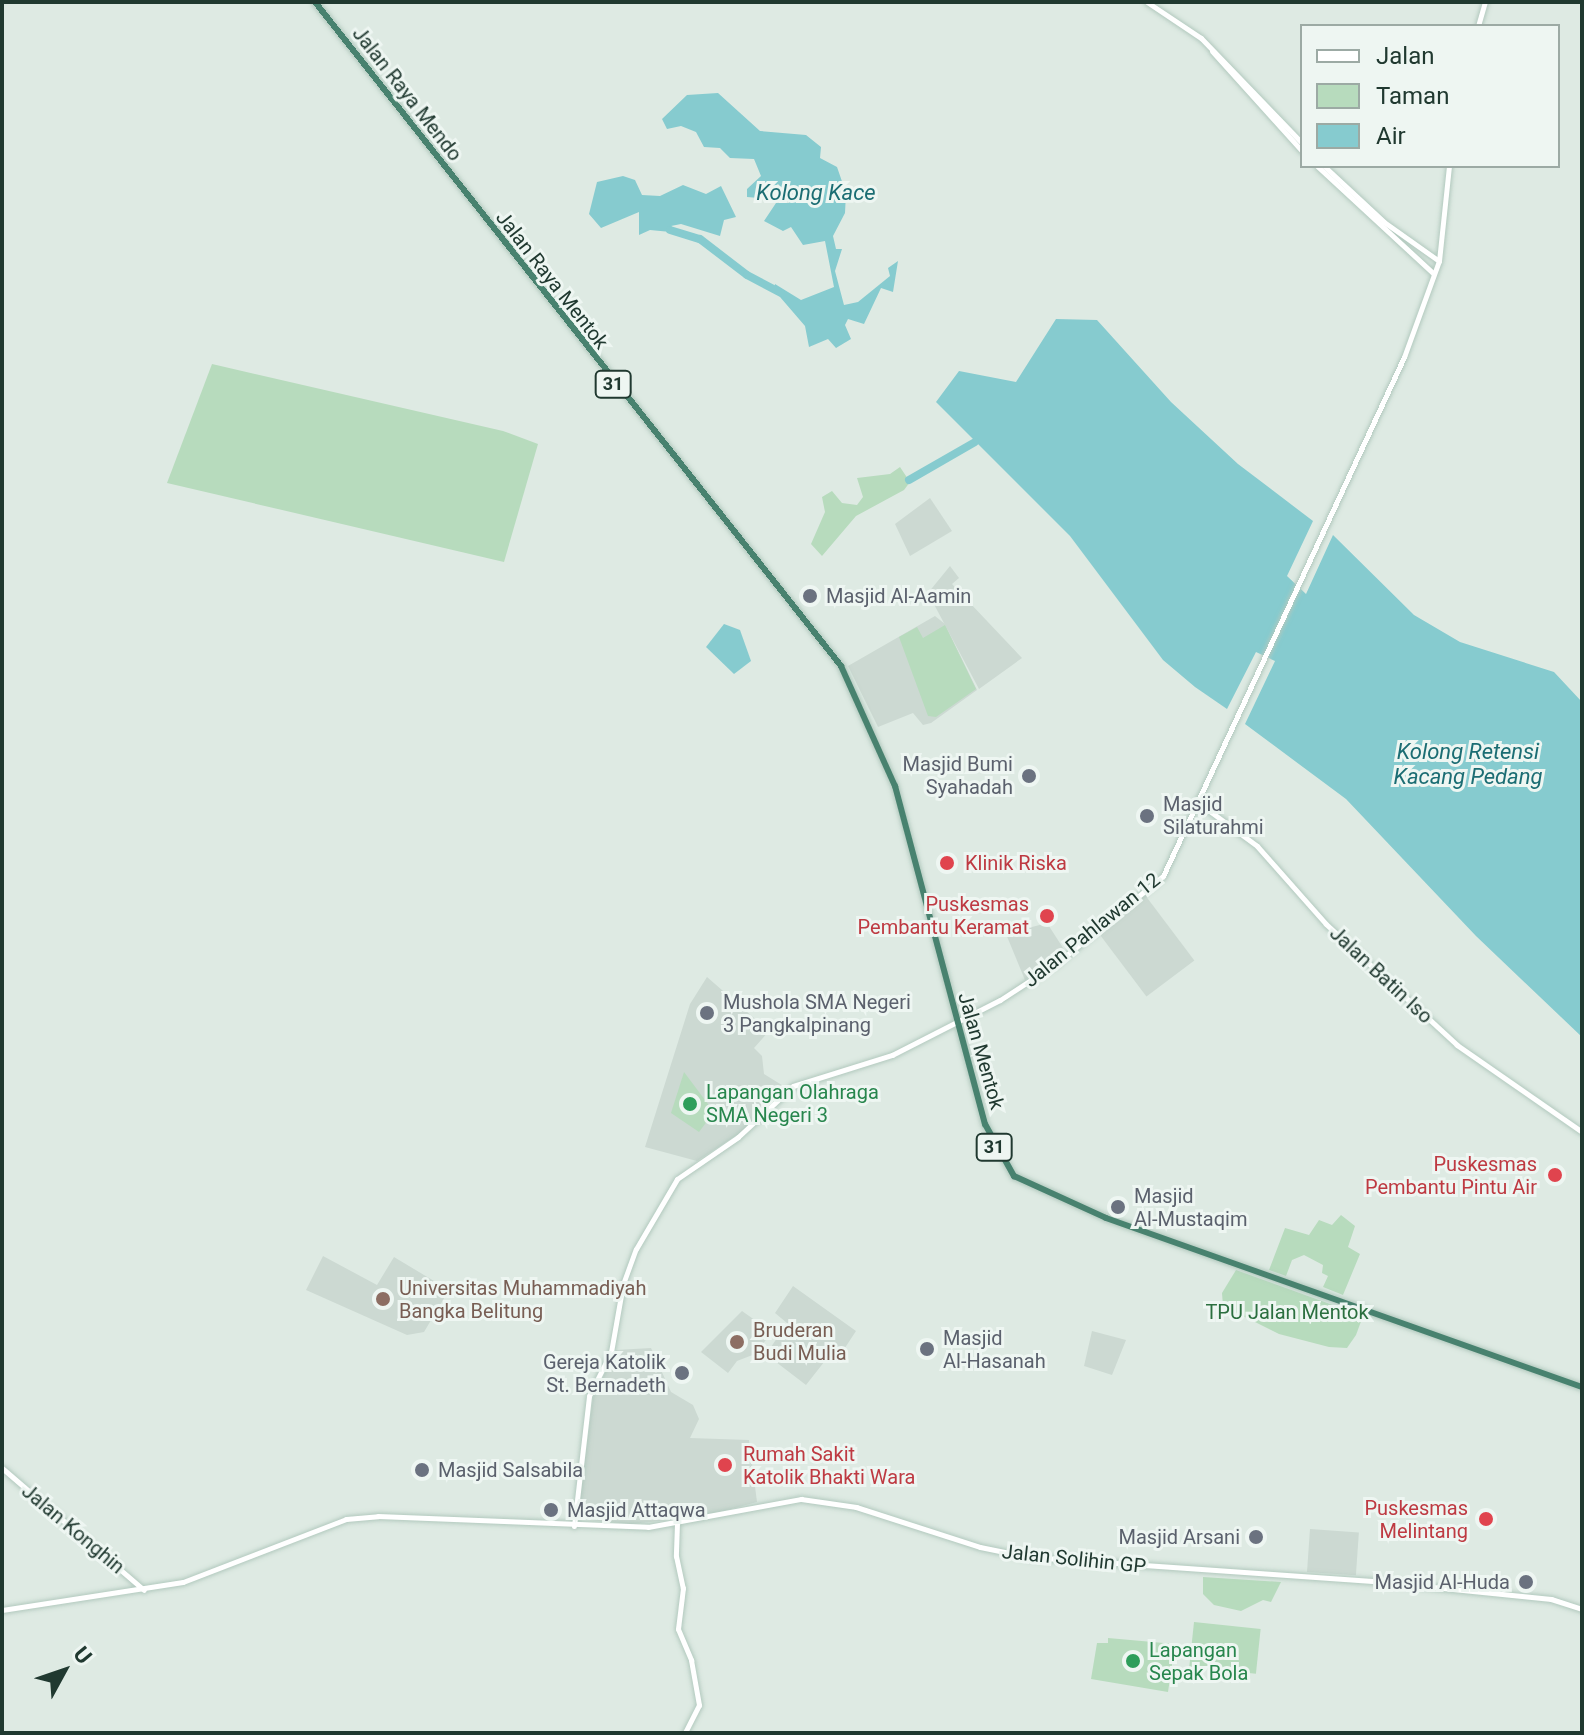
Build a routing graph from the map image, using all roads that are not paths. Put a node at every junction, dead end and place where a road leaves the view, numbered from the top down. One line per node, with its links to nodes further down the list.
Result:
1 (315, 2): 11 (highway, Jalan Raya Mendo / 31)
2 (1147, 2): 5 (main road)
3 (1485, 2): 4 (main road)
4 (1479, 24)
5 (1212, 50): 6 (main road); 7 (main road)
6 (1300, 141)
7 (1300, 149)
8 (1319, 168): 13 (main road)
9 (1326, 168): 12 (main road)
10 (1449, 168): 12 (main road, Jalan Pahlawan 12)
11 (474, 206): 14 (highway, Jalan Raya Mentok / 31)
12 (1439, 261): 13 (main road, Jalan Pahlawan 12)
13 (1434, 274): 15 (main road, Jalan Pahlawan 12)
14 (756, 560): 16 (highway, Jalan Mentok / 31)
15 (1196, 801): 16 (main road, Jalan Pahlawan 12); 17 (main road, Jalan Batin Iso)
16 (957, 1025): 18 (highway, Jalan Mentok / 31); 21 (main road, Jalan Pahlawan 12)
17 (1582, 1132)
18 (1582, 1387)
19 (2, 1468): 22 (main road, Jalan Konghin)
20 (677, 1523): 21 (main road, Jalan Solihin GP); 23 (main road, Jalan Solihin GP); 25 (main road)
21 (574, 1526): 22 (main road, Jalan Solihin GP)
22 (145, 1590): 24 (main road, Jalan Solihin GP)
23 (1582, 1609)
24 (2, 1610)
25 (685, 1733)

